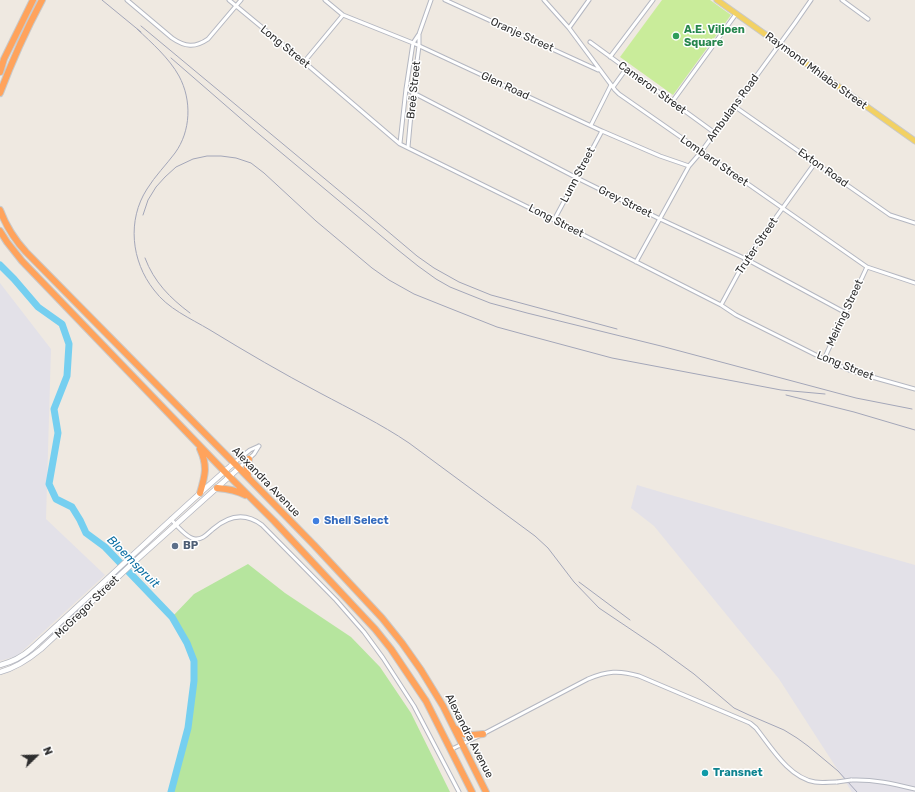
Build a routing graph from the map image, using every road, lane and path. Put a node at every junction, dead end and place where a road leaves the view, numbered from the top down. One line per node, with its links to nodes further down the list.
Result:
1 (33, 0): 29 (highway)
2 (42, 0): 33 (highway)
3 (127, 0): 15 (street)
4 (228, 0): 15 (street, Long Street)
5 (241, 0): 15 (street)
6 (325, 0): 17 (street, Glen Road)
7 (432, 0): 20 (street, Breë Street)
8 (445, 0): 28 (street, Oranje Street)
9 (544, 0): 19 (street, Lombard Street)
10 (589, 0): 19 (street)
11 (653, 0): 25 (street)
12 (717, 0): 16 (main road, Raymond Mhlaba Street)
13 (810, 0): 23 (street, Ambulans Road)
14 (842, 0): 18 (street)
15 (236, 6): 26 (street, Long Street)
16 (736, 14): 23 (main road, Raymond Mhlaba Street); 34 (street)
17 (344, 16): 22 (street, Glen Road); 26 (street)
18 (868, 19)
19 (569, 28): 28 (street, Lombard Street)
20 (419, 34): 22 (street, Breë Street); 24 (street, Breë Street)
21 (590, 42): 25 (street, Cameron Street)
22 (413, 43): 24 (street, Glen Road); 31 (street, Breë Street)
23 (779, 45): 35 (street, Ambulans Road); 39 (main road, Raymond Mhlaba Street)
24 (419, 46): 32 (street, Breë Street); 36 (street, Glen Road)
25 (610, 57): 27 (street, Cameron Street)
26 (304, 62): 40 (street, Long Street)
27 (626, 69): 30 (street); 34 (street, Cameron Street)
28 (600, 70): 30 (street, Lombard Street)
29 (0, 72)
30 (612, 86): 36 (street); 42 (street, Lombard Street)
31 (406, 89): 32 (street, Grey Street); 40 (street, Breë Street)
32 (413, 92): 41 (street, Breë Street); 45 (street, Grey Street)
33 (0, 93)
34 (672, 102): 38 (street, Cameron Street)
35 (734, 106): 38 (street, Ambulans Road); 43 (street, Exton Road)
36 (591, 125): 37 (street, Glen Road)
37 (602, 131): 44 (street, Glen Road); 45 (street, Lunn Street)
38 (715, 133): 42 (street, Ambulans Road)
39 (915, 141)
40 (400, 144): 41 (street, Long Street)
41 (408, 147): 49 (street, Long Street)
42 (701, 152): 44 (street, Ambulans Road); 46 (street, Lombard Street)
43 (815, 163): 46 (street, Truter Street); 50 (street, Exton Road)
44 (689, 166): 48 (street, Ambulans Road)
45 (577, 178): 48 (street, Grey Street); 49 (street, Lunn Street)
46 (782, 208): 52 (street, Truter Street); 54 (street, Lombard Street)
47 (0, 210): 62 (highway, Alexandra Avenue)
48 (660, 219): 52 (street, Grey Street); 53 (street, Ambulans Road)
49 (554, 220): 53 (street, Long Street)
50 (915, 223)
51 (0, 231): 60 (highway, Alexandra Avenue)
52 (746, 259): 56 (street, Truter Street); 57 (street, Grey Street)
53 (636, 262): 56 (street, Long Street)
54 (867, 267): 55 (street, Lombard Street); 57 (street, Meiring Street)
55 (915, 283)
56 (721, 306): 58 (street, Long Street)
57 (846, 313): 58 (street, Meiring Street)
58 (824, 359): 59 (street, Long Street)
59 (915, 389)
60 (198, 444): 64 (highway, Alexandra Avenue); 68 (highway)
61 (249, 459): 62 (street); 63 (street); 66 (highway)
62 (234, 463): 63 (highway, Alexandra Avenue); 64 (main road, McGregor Street)
63 (239, 468): 65 (main road, McGregor Street); 66 (highway, Alexandra Avenue)
64 (224, 471): 65 (highway, Alexandra Avenue); 68 (main road, McGregor Street)
65 (229, 476): 67 (main road, McGregor Street); 69 (highway, Alexandra Avenue)
66 (249, 478): 73 (highway, Alexandra Avenue)
67 (217, 488): 69 (highway); 71 (main road, McGregor Street)
68 (200, 494): 70 (main road, McGregor Street)
69 (256, 503): 75 (highway, Alexandra Avenue)
70 (171, 519): 71 (street); 72 (main road, McGregor Street)
71 (176, 524): 74 (main road, McGregor Street); 81 (street)
72 (0, 665)
73 (421, 670): 75 (highway); 76 (highway, Alexandra Avenue)
74 (0, 672)
75 (411, 678): 79 (highway, Alexandra Avenue)
76 (453, 724): 77 (highway); 78 (highway, Alexandra Avenue)
77 (483, 734): 78 (street); 80 (street, bridge)
78 (463, 744): 79 (street); 83 (highway, Alexandra Avenue)
79 (450, 750): 82 (highway, Alexandra Avenue)
80 (915, 789)
81 (458, 792)
82 (472, 792)
83 (486, 792)

